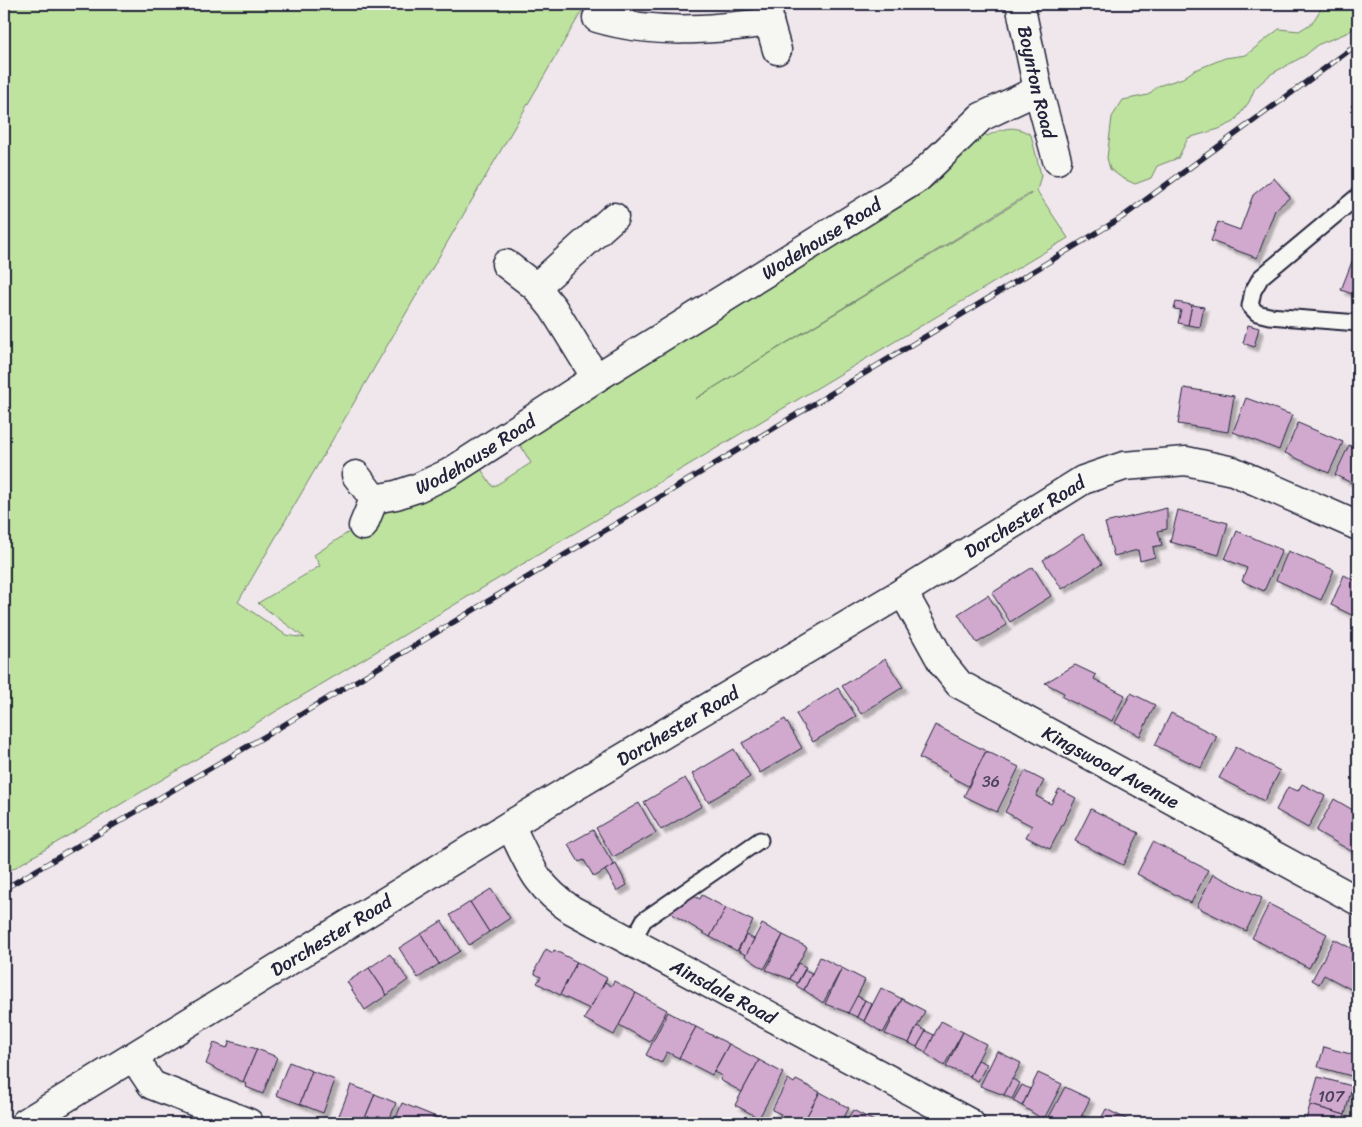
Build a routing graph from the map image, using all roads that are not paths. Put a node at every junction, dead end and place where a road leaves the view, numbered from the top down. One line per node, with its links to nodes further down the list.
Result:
1 (1020, 4): 5 (street, Boynton Road)
2 (769, 13): 3 (street); 4 (street)
3 (612, 30)
4 (777, 50)
5 (1038, 90): 6 (street, Boynton Road); 12 (street, Wodehouse Road)
6 (1056, 160)
7 (1358, 196): 11 (lane)
8 (614, 217): 10 (street)
9 (506, 264): 10 (street)
10 (536, 287): 12 (street)
11 (1358, 323)
12 (596, 378): 14 (street, Wodehouse Road)
13 (356, 475): 14 (street)
14 (374, 498): 15 (street)
15 (364, 526)
16 (1358, 526): 17 (street, Dorchester Road)
17 (903, 592): 18 (street, Dorchester Road); 20 (street, Kingswood Avenue)
18 (510, 824): 21 (street, Ainsdale Road); 22 (street, Dorchester Road)
19 (760, 840): 21 (lane)
20 (1358, 901)
21 (632, 942): 25 (street, Ainsdale Road)
22 (134, 1058): 23 (street, Dorchester Road); 24 (street)
23 (25, 1123)
24 (249, 1123)
25 (970, 1123)

